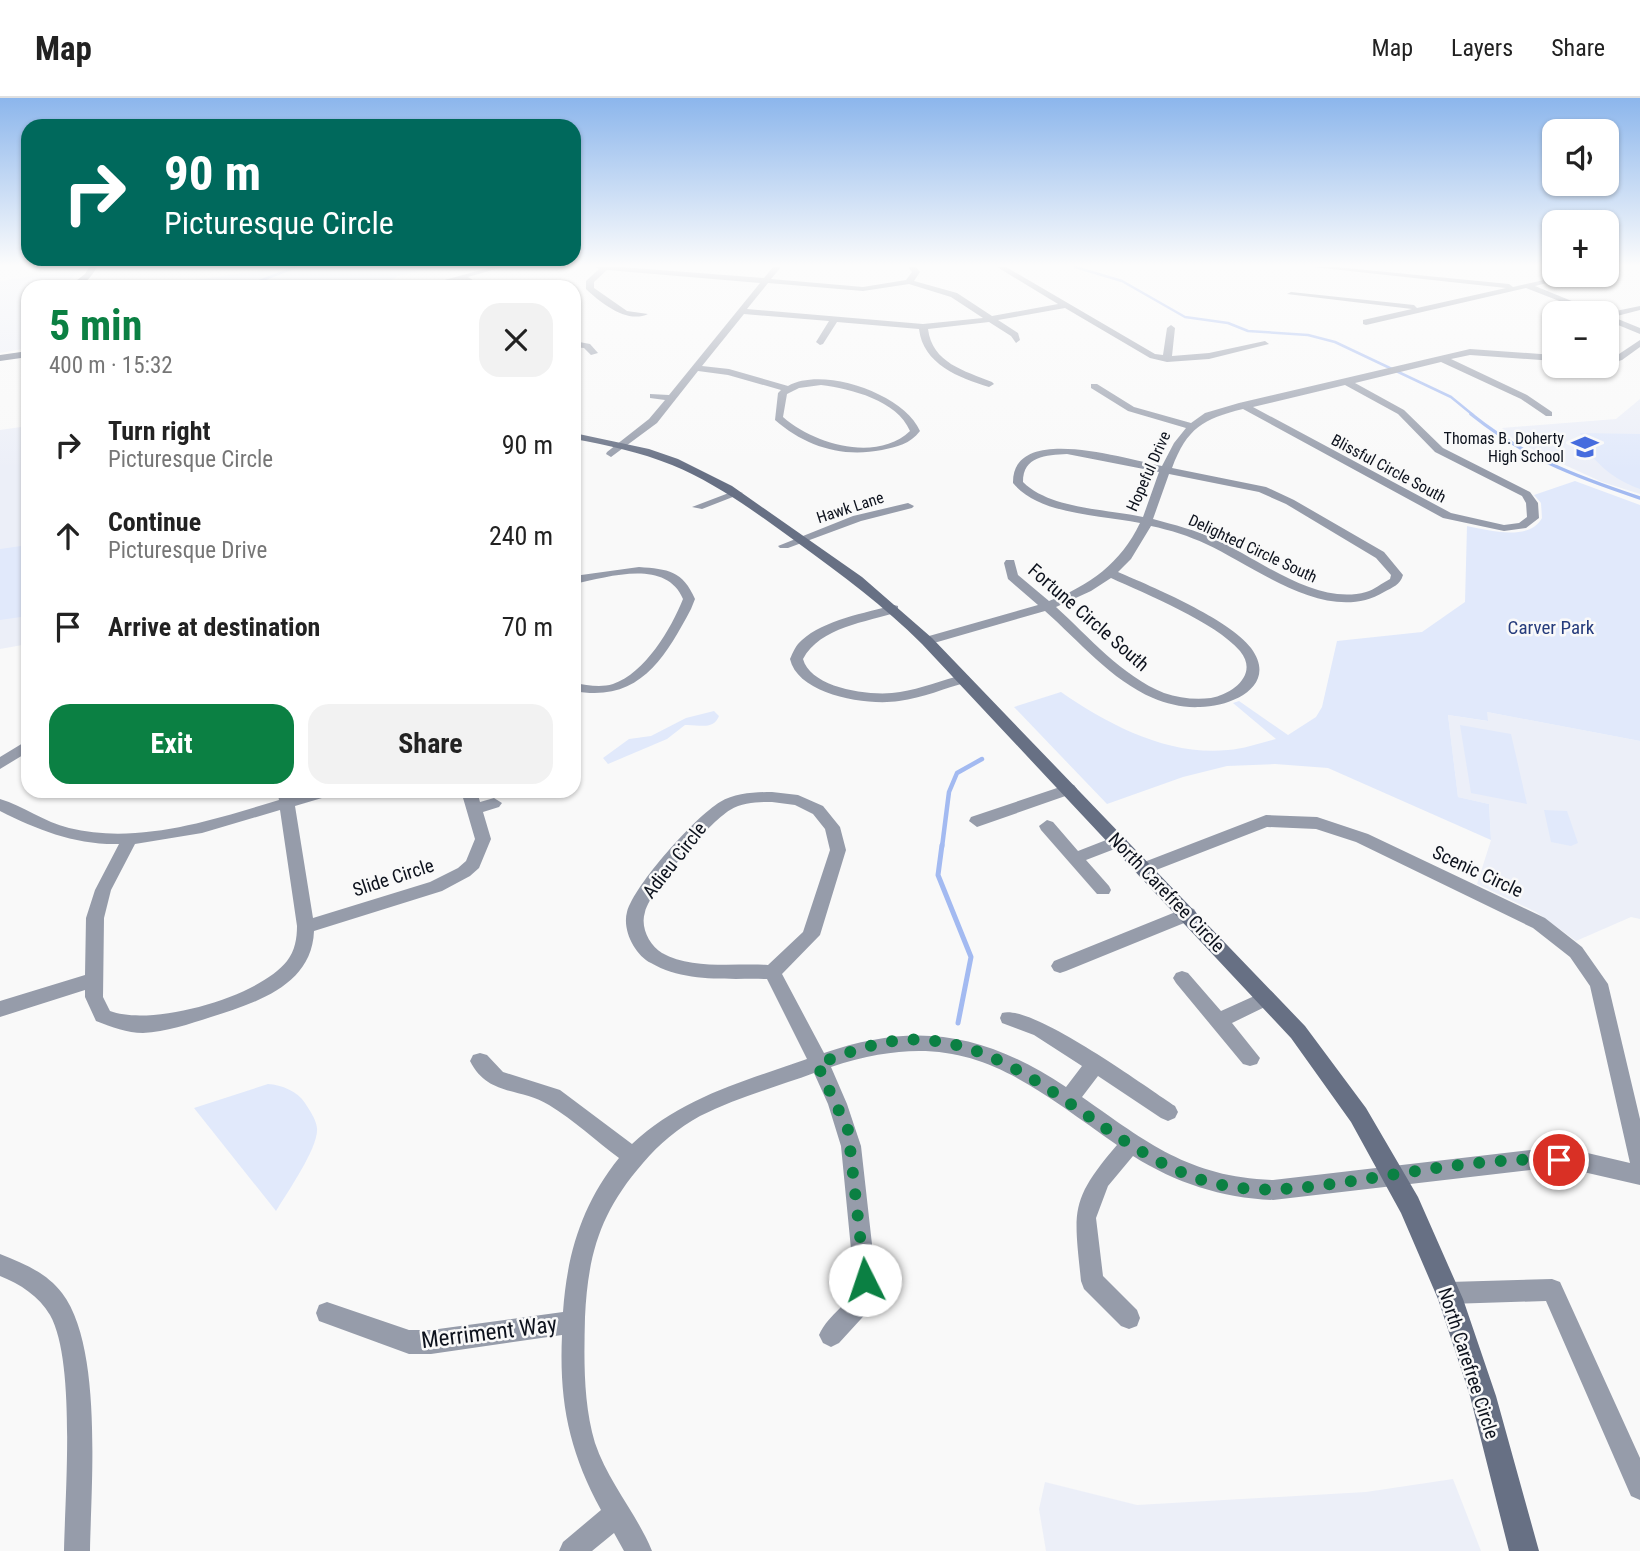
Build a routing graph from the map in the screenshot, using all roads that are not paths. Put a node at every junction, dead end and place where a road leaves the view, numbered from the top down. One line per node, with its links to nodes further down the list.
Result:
1 (723, 335): 15 (street)
2 (825, 335): 8 (street)
3 (923, 335): 23 (street)
4 (1016, 335): 7 (street)
5 (1118, 335): 19 (street)
6 (1170, 335): 19 (street)
7 (1016, 341)
8 (820, 342)
9 (1640, 342): 18 (street)
10 (1265, 344): 19 (street)
11 (581, 345): 13 (street)
12 (690, 353): 15 (street)
13 (594, 354)
14 (21, 355): 17 (main road)
15 (707, 355): 21 (street)
16 (1542, 357): 20 (street, Hopeful Drive)
17 (0, 358)
18 (1619, 358)
19 (1167, 359)
20 (1443, 359): 22 (street, Hopeful Drive); 29 (street)
21 (697, 369): 25 (street); 27 (street)
22 (1345, 381): 28 (street, Hopeful Drive); 28 (street, Blissful Circle South)
23 (989, 384)
24 (1094, 386): 30 (street)
25 (788, 389): 31 (street); 31 (street)
26 (653, 396): 27 (street)
27 (673, 398): 35 (street)
28 (1242, 405): 30 (street, Hopeful Drive)
29 (1549, 414)
30 (1191, 426): 37 (street, Hopeful Drive)
31 (915, 431): 32 (street)
32 (928, 432)
33 (1053, 436): 36 (street)
34 (581, 438): 35 (main road, North Carefree Circle)
35 (617, 449): 38 (main road, North Carefree Circle)
36 (1058, 451): 37 (street); 41 (street, Delighted Circle South)
37 (1166, 470): 41 (street, Hopeful Drive); 41 (street, Delighted Circle South)
38 (737, 493): 40 (street); 42 (main road, North Carefree Circle)
39 (908, 506): 42 (street, Hawk Lane)
40 (698, 508)
41 (1144, 522): 45 (street, Hopeful Drive)
42 (802, 539): 43 (street, Hawk Lane); 48 (main road, North Carefree Circle)
43 (784, 546)
44 (1010, 563): 47 (street, Fortune Circle South)
45 (1110, 573): 47 (street, Hopeful Drive); 47 (street, Fortune Circle South)
46 (581, 579): 51 (street)
47 (1047, 606): 49 (street, Hopeful Drive)
48 (894, 609): 49 (main road, North Carefree Circle); 50 (street)
49 (927, 641): 50 (main road, North Carefree Circle)
50 (964, 679): 54 (main road, North Carefree Circle)
51 (581, 687)
52 (21, 750): 53 (street)
53 (0, 764)
54 (1069, 789): 61 (street); 64 (main road, North Carefree Circle)
55 (280, 798): 63 (street)
56 (286, 798): 69 (street)
57 (471, 798): 60 (street, Slide Circle)
58 (494, 803): 60 (street)
59 (0, 804): 63 (street)
60 (475, 809): 69 (street, Slide Circle)
61 (977, 821)
62 (1047, 826): 65 (street)
63 (129, 840): 73 (street)
64 (1119, 841): 65 (street); 66 (main road, North Carefree Circle)
65 (1074, 858): 67 (street)
66 (1145, 868): 68 (main road, North Carefree Circle); 86 (street, Scenic Circle)
67 (1103, 890)
68 (1188, 914): 70 (street); 74 (main road, North Carefree Circle)
69 (305, 926): 73 (street)
70 (1060, 966)
71 (772, 972): 71 (street, Adieu Circle); 80 (street)
72 (1182, 978): 77 (street)
73 (94, 980): 75 (street)
74 (1267, 998): 77 (street); 87 (main road, North Carefree Circle)
75 (0, 1009)
76 (1009, 1018): 81 (street)
77 (1218, 1021): 78 (street)
78 (1250, 1058)
79 (480, 1061): 85 (street)
80 (817, 1064): 82 (street); 85 (street); 94 (street)
81 (1095, 1065): 82 (street); 83 (street)
82 (1067, 1101): 84 (street)
83 (1168, 1112)
84 (1130, 1145): 87 (street); 92 (street)
85 (635, 1158): 93 (street)
86 (1640, 1163)
87 (1393, 1175): 88 (street); 90 (main road, North Carefree Circle)
88 (1640, 1175)
89 (0, 1265): 97 (street)
90 (1449, 1293): 95 (street); 100 (main road, North Carefree Circle)
91 (327, 1313): 93 (street, Merriment Way)
92 (1129, 1318)
93 (573, 1322): 96 (street)
94 (831, 1335)
95 (1640, 1487)
96 (617, 1513): 98 (street); 99 (street)
97 (77, 1551)
98 (572, 1551)
99 (639, 1551)
100 (1524, 1551)

